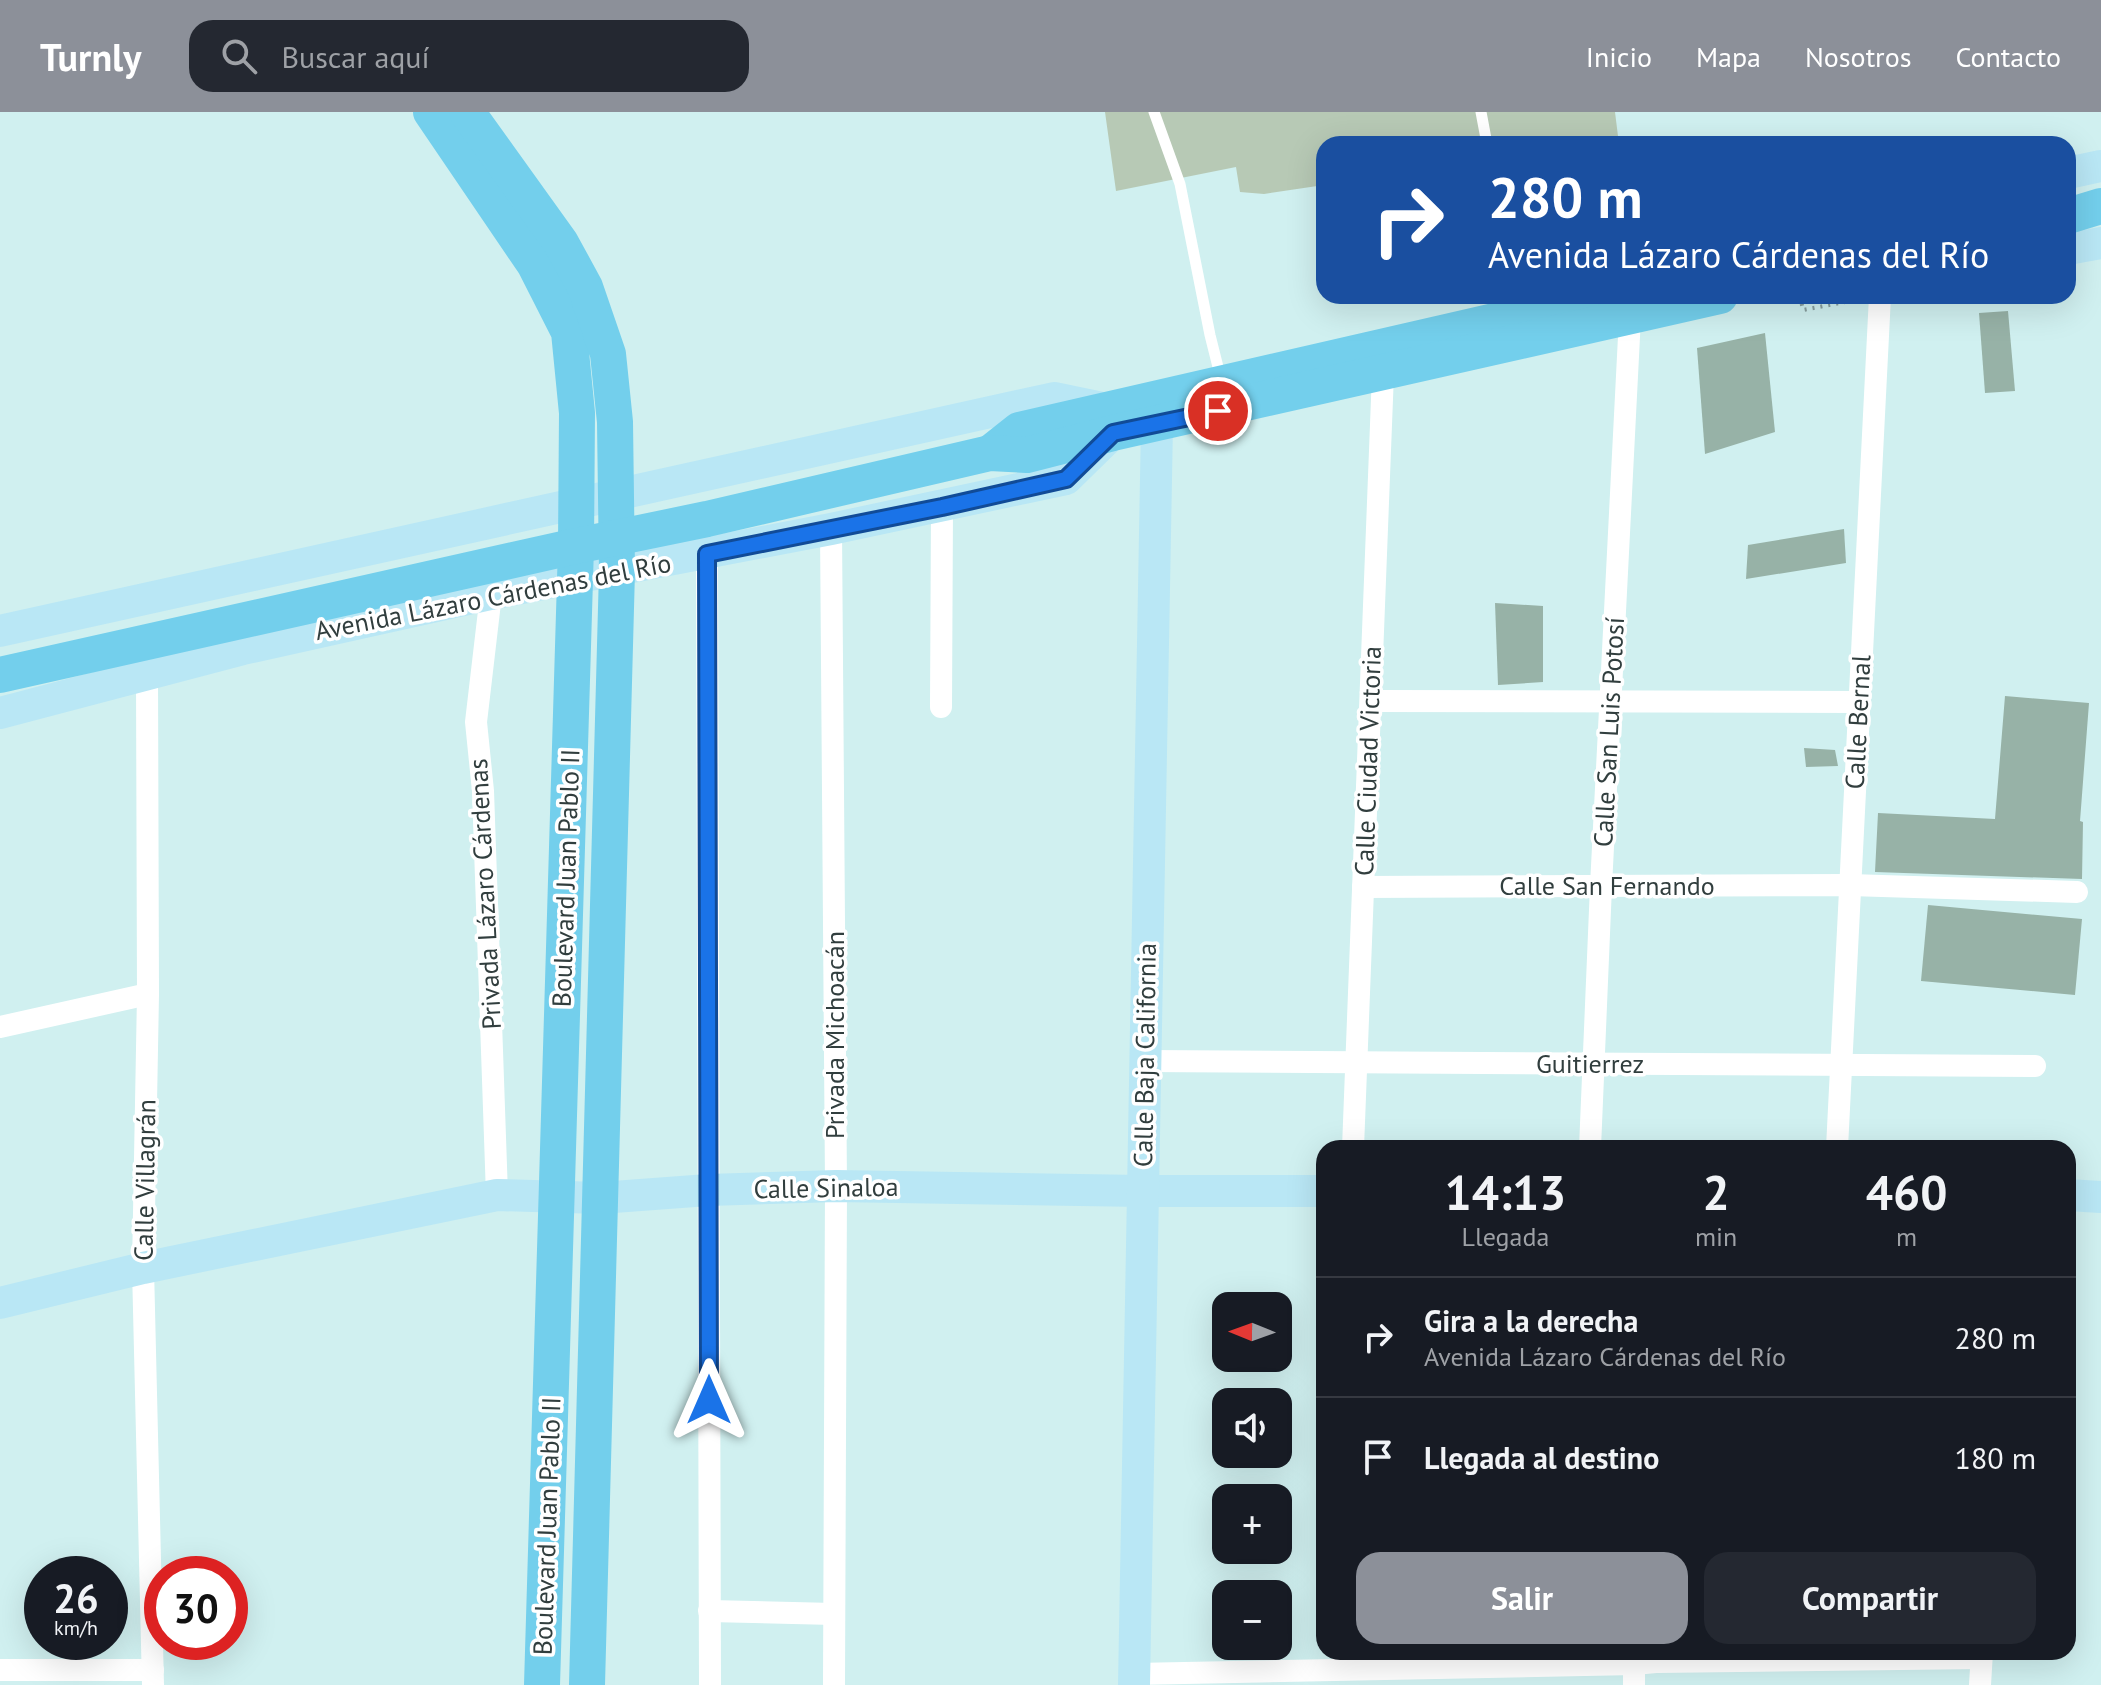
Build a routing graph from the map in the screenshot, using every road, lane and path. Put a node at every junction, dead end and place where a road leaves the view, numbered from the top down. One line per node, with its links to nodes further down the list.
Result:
1 (431, 112): 21 (main road, Boulevard Juan Pablo II)
2 (467, 112): 20 (main road, Boulevard Juan Pablo II)
3 (1154, 112): 17 (lane)
4 (1481, 112): 5 (lane)
5 (1486, 136)
6 (2101, 166): 7 (street)
7 (2076, 171)
8 (2101, 243): 9 (street)
9 (2076, 248)
10 (1645, 304): 14 (main road, Avenida Lázaro Cárdenas del Río)
11 (1802, 304): 12 (path)
12 (1835, 304)
13 (1877, 304): 33 (street, Calle Bernal)
14 (1617, 307): 15 (main road, Avenida Lázaro Cárdenas del Río); 32 (street, Calle San Luis Potosí)
15 (1519, 321): 16 (main road, Avenida Lázaro Cárdenas del Río); 17 (main road, Avenida Lázaro Cárdenas del Río)
16 (1383, 373): 19 (main road, Avenida Lázaro Cárdenas del Río); 31 (street, Calle Ciudad Victoria)
17 (1222, 383): 18 (main road, Avenida Lázaro Cárdenas del Río)
18 (1110, 421): 19 (main road, Avenida Lázaro Cárdenas del Río); 20 (street, Avenida Lázaro Cárdenas del Río); 22 (street, Avenida Lázaro Cárdenas del Río); 25 (main road, Avenida Lázaro Cárdenas del Río)
19 (1157, 424): 42 (street, Calle Baja California)
20 (617, 493): 21 (street, Avenida Lázaro Cárdenas del Río); 25 (main road, Boulevard Juan Pablo II)
21 (576, 504): 26 (main road, Boulevard Juan Pablo II); 28 (street, Avenida Lázaro Cárdenas del Río)
22 (942, 507): 23 (street, Avenida Lázaro Cárdenas del Río); 34 (street)
23 (831, 529): 24 (street, Avenida Lázaro Cárdenas del Río); 50 (street, Privada Michoacán)
24 (707, 554): 25 (street, Avenida Lázaro Cárdenas del Río); 51 (street)
25 (617, 555): 26 (main road, Avenida Lázaro Cárdenas del Río); 58 (main road, Boulevard Juan Pablo II)
26 (575, 562): 27 (street, Avenida Lázaro Cárdenas del Río); 29 (main road, Avenida Lázaro Cárdenas del Río); 56 (main road, Boulevard Juan Pablo II)
27 (491, 594): 30 (street, Avenida Lázaro Cárdenas del Río); 54 (street, Privada Lázaro Cárdenas)
28 (0, 631)
29 (0, 675)
30 (147, 675): 35 (street, Avenida Lázaro Cárdenas del Río); 40 (street, Calle Villagrán)
31 (1371, 701): 32 (street); 38 (street, Calle Ciudad Victoria)
32 (1610, 702): 33 (street); 37 (street, Calle San Luis Potosí)
33 (1859, 702): 36 (street, Calle Bernal)
34 (941, 707)
35 (0, 713)
36 (1850, 885): 37 (street, Calle San Fernando); 39 (street, Calle San Fernando); 45 (street, Calle Bernal)
37 (1601, 886): 38 (street, Calle San Fernando); 44 (street, Calle San Luis Potosí)
38 (1363, 887): 43 (street, Calle Ciudad Victoria)
39 (2077, 892)
40 (148, 994): 41 (street); 59 (street, Calle Villagrán)
41 (0, 1027)
42 (1144, 1061): 43 (street, Guitierrez); 52 (street, Calle Baja California)
43 (1356, 1063): 44 (street, Guitierrez); 47 (street, Calle Ciudad Victoria)
44 (1593, 1064): 45 (street, Guitierrez); 48 (street, Calle San Luis Potosí)
45 (1841, 1065): 46 (street, Guitierrez); 49 (street, Calle Bernal)
46 (2035, 1066)
47 (1353, 1140)
48 (1590, 1140)
49 (1837, 1140)
50 (836, 1186): 51 (street, Calle Sinaloa); 52 (street, Calle Sinaloa); 62 (street, Privada Michoacán)
51 (708, 1190): 58 (street, Calle Sinaloa); 61 (street)
52 (1142, 1191): 53 (street, Calle Sinaloa); 70 (street, Calle Baja California)
53 (1316, 1191)
54 (497, 1195): 56 (street, Calle Sinaloa); 59 (street, Calle Sinaloa)
55 (2076, 1195): 57 (street)
56 (557, 1197): 58 (street, Calle Sinaloa); 71 (main road, Boulevard Juan Pablo II)
57 (2101, 1197)
58 (600, 1198): 72 (main road, Boulevard Juan Pablo II)
59 (143, 1268): 60 (street, Calle Sinaloa); 69 (street, Calle Villagrán)
60 (0, 1303)
61 (709, 1611): 62 (street); 73 (street)
62 (834, 1614): 74 (street, Privada Michoacán)
63 (1493, 1660): 66 (street); 68 (street)
64 (1829, 1660): 66 (street)
65 (1982, 1660): 75 (street)
66 (1645, 1666)
67 (0, 1670): 69 (street)
68 (1386, 1677): 70 (street)
69 (153, 1678)
70 (1134, 1680)
71 (542, 1685)
72 (587, 1685)
73 (710, 1685)
74 (834, 1685)
75 (1980, 1685)

